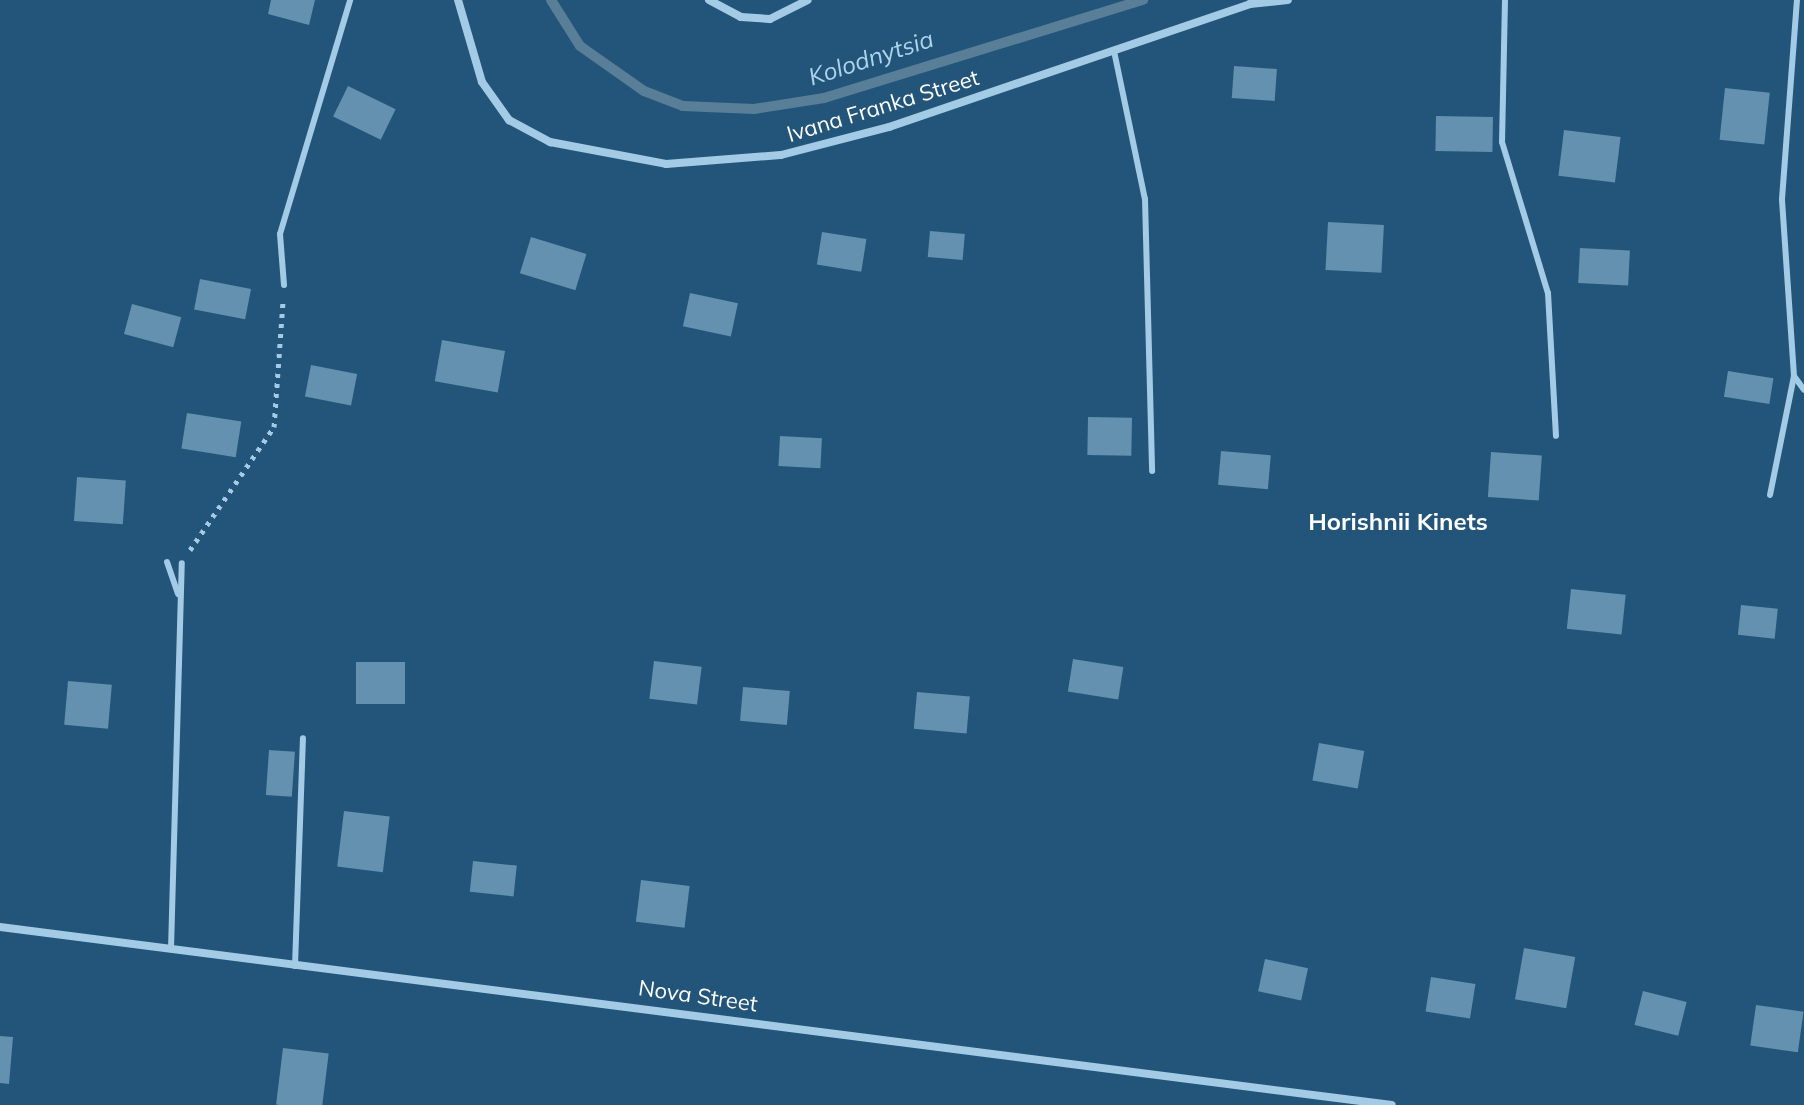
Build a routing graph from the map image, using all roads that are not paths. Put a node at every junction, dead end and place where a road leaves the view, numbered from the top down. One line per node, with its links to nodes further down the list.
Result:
1 (350, 0): 9 (lane)
2 (458, 0): 8 (street, Ivana Franka Street)
3 (709, 0): 4 (street)
4 (808, 0)
5 (1288, 0): 8 (street, Ivana Franka Street)
6 (1505, 0): 12 (lane)
7 (1797, 0): 10 (lane)
8 (1114, 51): 13 (lane)
9 (284, 285)
10 (1794, 376): 11 (lane); 14 (lane)
11 (1804, 390)
12 (1556, 436)
13 (1152, 471)
14 (1770, 495)
15 (167, 562): 17 (lane)
16 (182, 563): 17 (lane)
17 (179, 598): 20 (lane)
18 (303, 738): 21 (lane)
19 (0, 927): 20 (street, Nova Street)
20 (171, 949): 21 (street, Nova Street)
21 (295, 966): 22 (street, Nova Street)
22 (1392, 1105)

